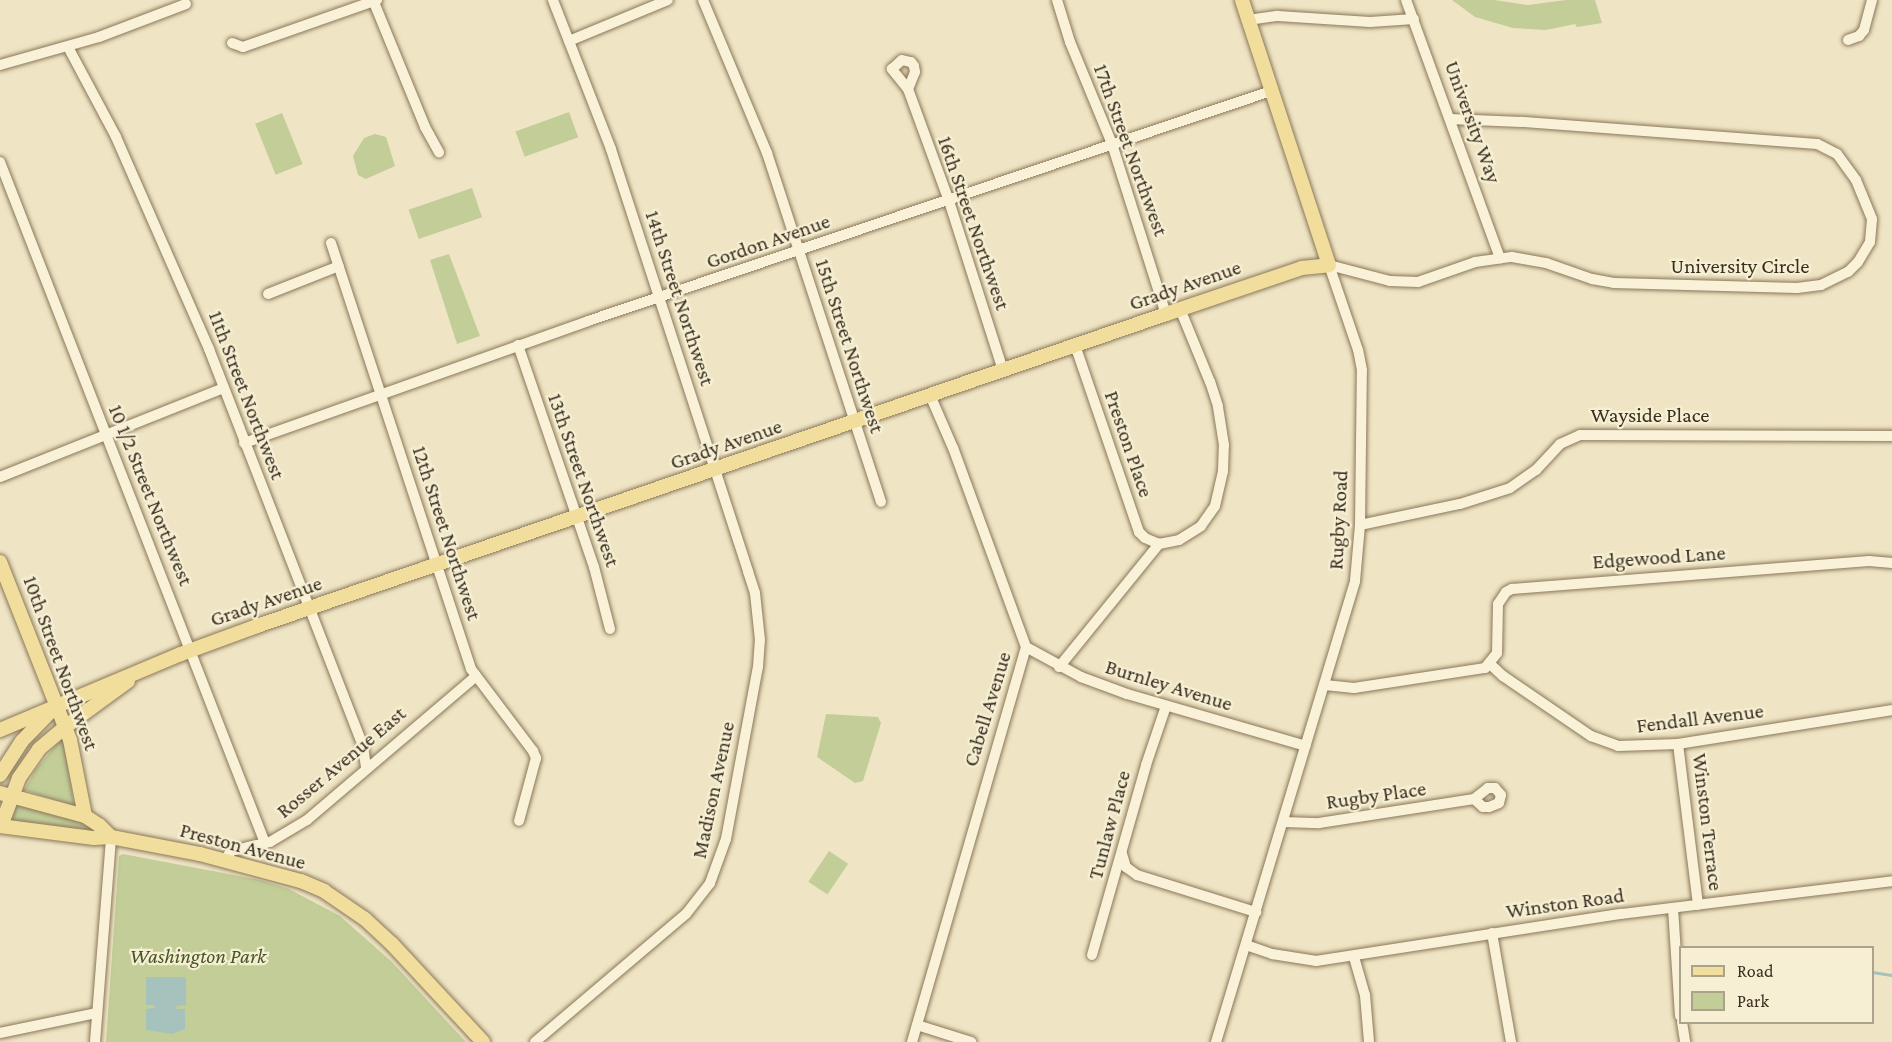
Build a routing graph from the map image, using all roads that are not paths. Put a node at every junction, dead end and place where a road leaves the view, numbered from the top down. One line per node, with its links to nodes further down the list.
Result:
1 (553, 0): 13 (street, 14th Street Northwest)
2 (668, 0): 13 (street)
3 (703, 0): 25 (street, 15th Street Northwest)
4 (1057, 0): 20 (street, 17th Street Northwest)
5 (1242, 0): 11 (main road, Rugby Road)
6 (1406, 0): 10 (street, University Way)
7 (1872, 0): 12 (street)
8 (375, 1): 14 (street); 21 (street)
9 (186, 4): 15 (street)
10 (1414, 19): 11 (street); 19 (street, University Way)
11 (1248, 20): 18 (main road, Rugby Road)
12 (1848, 40)
13 (569, 41): 30 (street, 14th Street Northwest)
14 (232, 43)
15 (68, 47): 16 (street); 36 (street, 11th Street Northwest)
16 (0, 65)
17 (908, 89): 23 (street, 16th Street Northwest)
18 (1271, 91): 20 (street, Gordon Avenue); 27 (main road, Rugby Road)
19 (1450, 119): 26 (street, University Way); 26 (street, University Circle)
20 (1112, 144): 23 (street, Gordon Avenue); 32 (street, 17th Street Northwest)
21 (439, 152)
22 (0, 162): 41 (street, 10 1/2 Street Northwest)
23 (949, 201): 25 (street, Gordon Avenue); 35 (street, 16th Street Northwest)
24 (331, 243): 28 (street, 12th Street Northwest)
25 (798, 252): 30 (street, Gordon Avenue); 39 (street, 15th Street Northwest)
26 (1500, 258): 27 (street, University Circle)
27 (1329, 265): 31 (main road, Grady Avenue); 47 (street, Rugby Road)
28 (339, 266): 29 (street); 37 (street, 12th Street Northwest)
29 (268, 294)
30 (660, 299): 33 (street, Gordon Avenue); 43 (street, 14th Street Northwest)
31 (1180, 309): 32 (main road, Grady Avenue); 48 (street)
32 (1166, 314): 34 (main road, Grady Avenue)
33 (518, 345): 37 (street, Gordon Avenue); 46 (street, 13th Street Northwest)
34 (1075, 345): 35 (main road, Grady Avenue); 48 (street, Preston Place)
35 (1003, 370): 38 (main road, Grady Avenue)
36 (224, 388): 41 (street); 42 (street, 11th Street Northwest)
37 (382, 395): 42 (street, Gordon Avenue); 51 (street, 12th Street Northwest)
38 (930, 395): 39 (main road, Grady Avenue); 55 (street, Cabell Avenue)
39 (854, 422): 43 (main road, Grady Avenue); 45 (street, 15th Street Northwest)
40 (1892, 436): 47 (street, Wayside Place)
41 (107, 437): 44 (street); 56 (street, 10 1/2 Street Northwest)
42 (244, 443): 52 (street, 11th Street Northwest)
43 (715, 470): 46 (main road, Grady Avenue); 53 (street, 14th Street Northwest)
44 (0, 477)
45 (881, 502)
46 (576, 518): 51 (main road, Grady Avenue); 54 (street, 13th Street Northwest)
47 (1360, 525): 61 (street, Rugby Road)
48 (1159, 544): 58 (street)
49 (0, 562): 62 (main road, 10th Street Northwest)
50 (1892, 563): 57 (street, Edgewood Lane)
51 (436, 565): 52 (main road, Grady Avenue); 60 (street, 12th Street Northwest)
52 (308, 609): 56 (main road, Grady Avenue); 69 (street, 11th Street Northwest)
53 (758, 612): 96 (street, Madison Avenue)
54 (610, 629)
55 (1026, 647): 58 (street, Burnley Avenue); 92 (street, Cabell Avenue)
56 (191, 650): 59 (main road, Grady Avenue); 78 (street, 10 1/2 Street Northwest)
57 (1490, 664): 61 (street); 67 (street, Fendall Avenue)
58 (1059, 667): 63 (street, Burnley Avenue)
59 (139, 672): 62 (main road, Grady Avenue); 65 (main road, Grady Avenue)
60 (476, 676): 69 (street, Rosser Avenue East); 74 (street, 12th Street Northwest)
61 (1325, 685): 68 (street, Rugby Road)
62 (57, 705): 65 (main road, 10th Street Northwest); 66 (main road, Grady Avenue); 70 (main road)
63 (1166, 706): 68 (street, Burnley Avenue); 79 (street, Tunlaw Place)
64 (1892, 710): 67 (street, Fendall Avenue)
65 (65, 727): 71 (main road, Grady Avenue); 73 (main road, 10th Street Northwest)
66 (0, 730)
67 (1678, 744): 82 (street, Winston Terrace)
68 (1306, 746): 75 (street, Rugby Road)
69 (366, 767): 78 (street, Rosser Avenue East)
70 (0, 775)
71 (5, 794): 73 (main road, Preston Avenue); 76 (main road, Grady Avenue)
72 (1474, 799): 75 (street, Rugby Place)
73 (85, 816): 77 (main road, Preston Avenue)
74 (519, 821)
75 (1284, 822): 84 (street, Rugby Road)
76 (0, 826): 77 (main road, Preston Avenue)
77 (111, 837): 80 (main road, Preston Avenue); 90 (street)
78 (265, 843): 80 (street, Rosser Avenue East)
79 (1122, 854): 84 (street); 87 (street, Tunlaw Place)
80 (224, 861): 95 (main road, Preston Avenue)
81 (1892, 881): 82 (street, Winston Road)
82 (1698, 906): 83 (street, Winston Road)
83 (1673, 908): 85 (street, Winston Road); 89 (street)
84 (1256, 912): 86 (street, Rugby Road)
85 (1492, 933): 88 (street, Winston Road); 101 (street)
86 (1246, 945): 88 (street, Winston Road); 99 (street, Rugby Road)
87 (1092, 955)
88 (1353, 957): 100 (street)
89 (1679, 1001)
90 (97, 1013): 93 (street); 94 (street)
91 (1682, 1024): 102 (street)
92 (917, 1025): 97 (street, Cabell Avenue); 98 (street)
93 (0, 1033)
94 (95, 1042)
95 (483, 1042)
96 (535, 1042)
97 (912, 1042)
98 (971, 1042)
99 (1216, 1042)
100 (1369, 1042)
101 (1511, 1042)
102 (1685, 1042)

